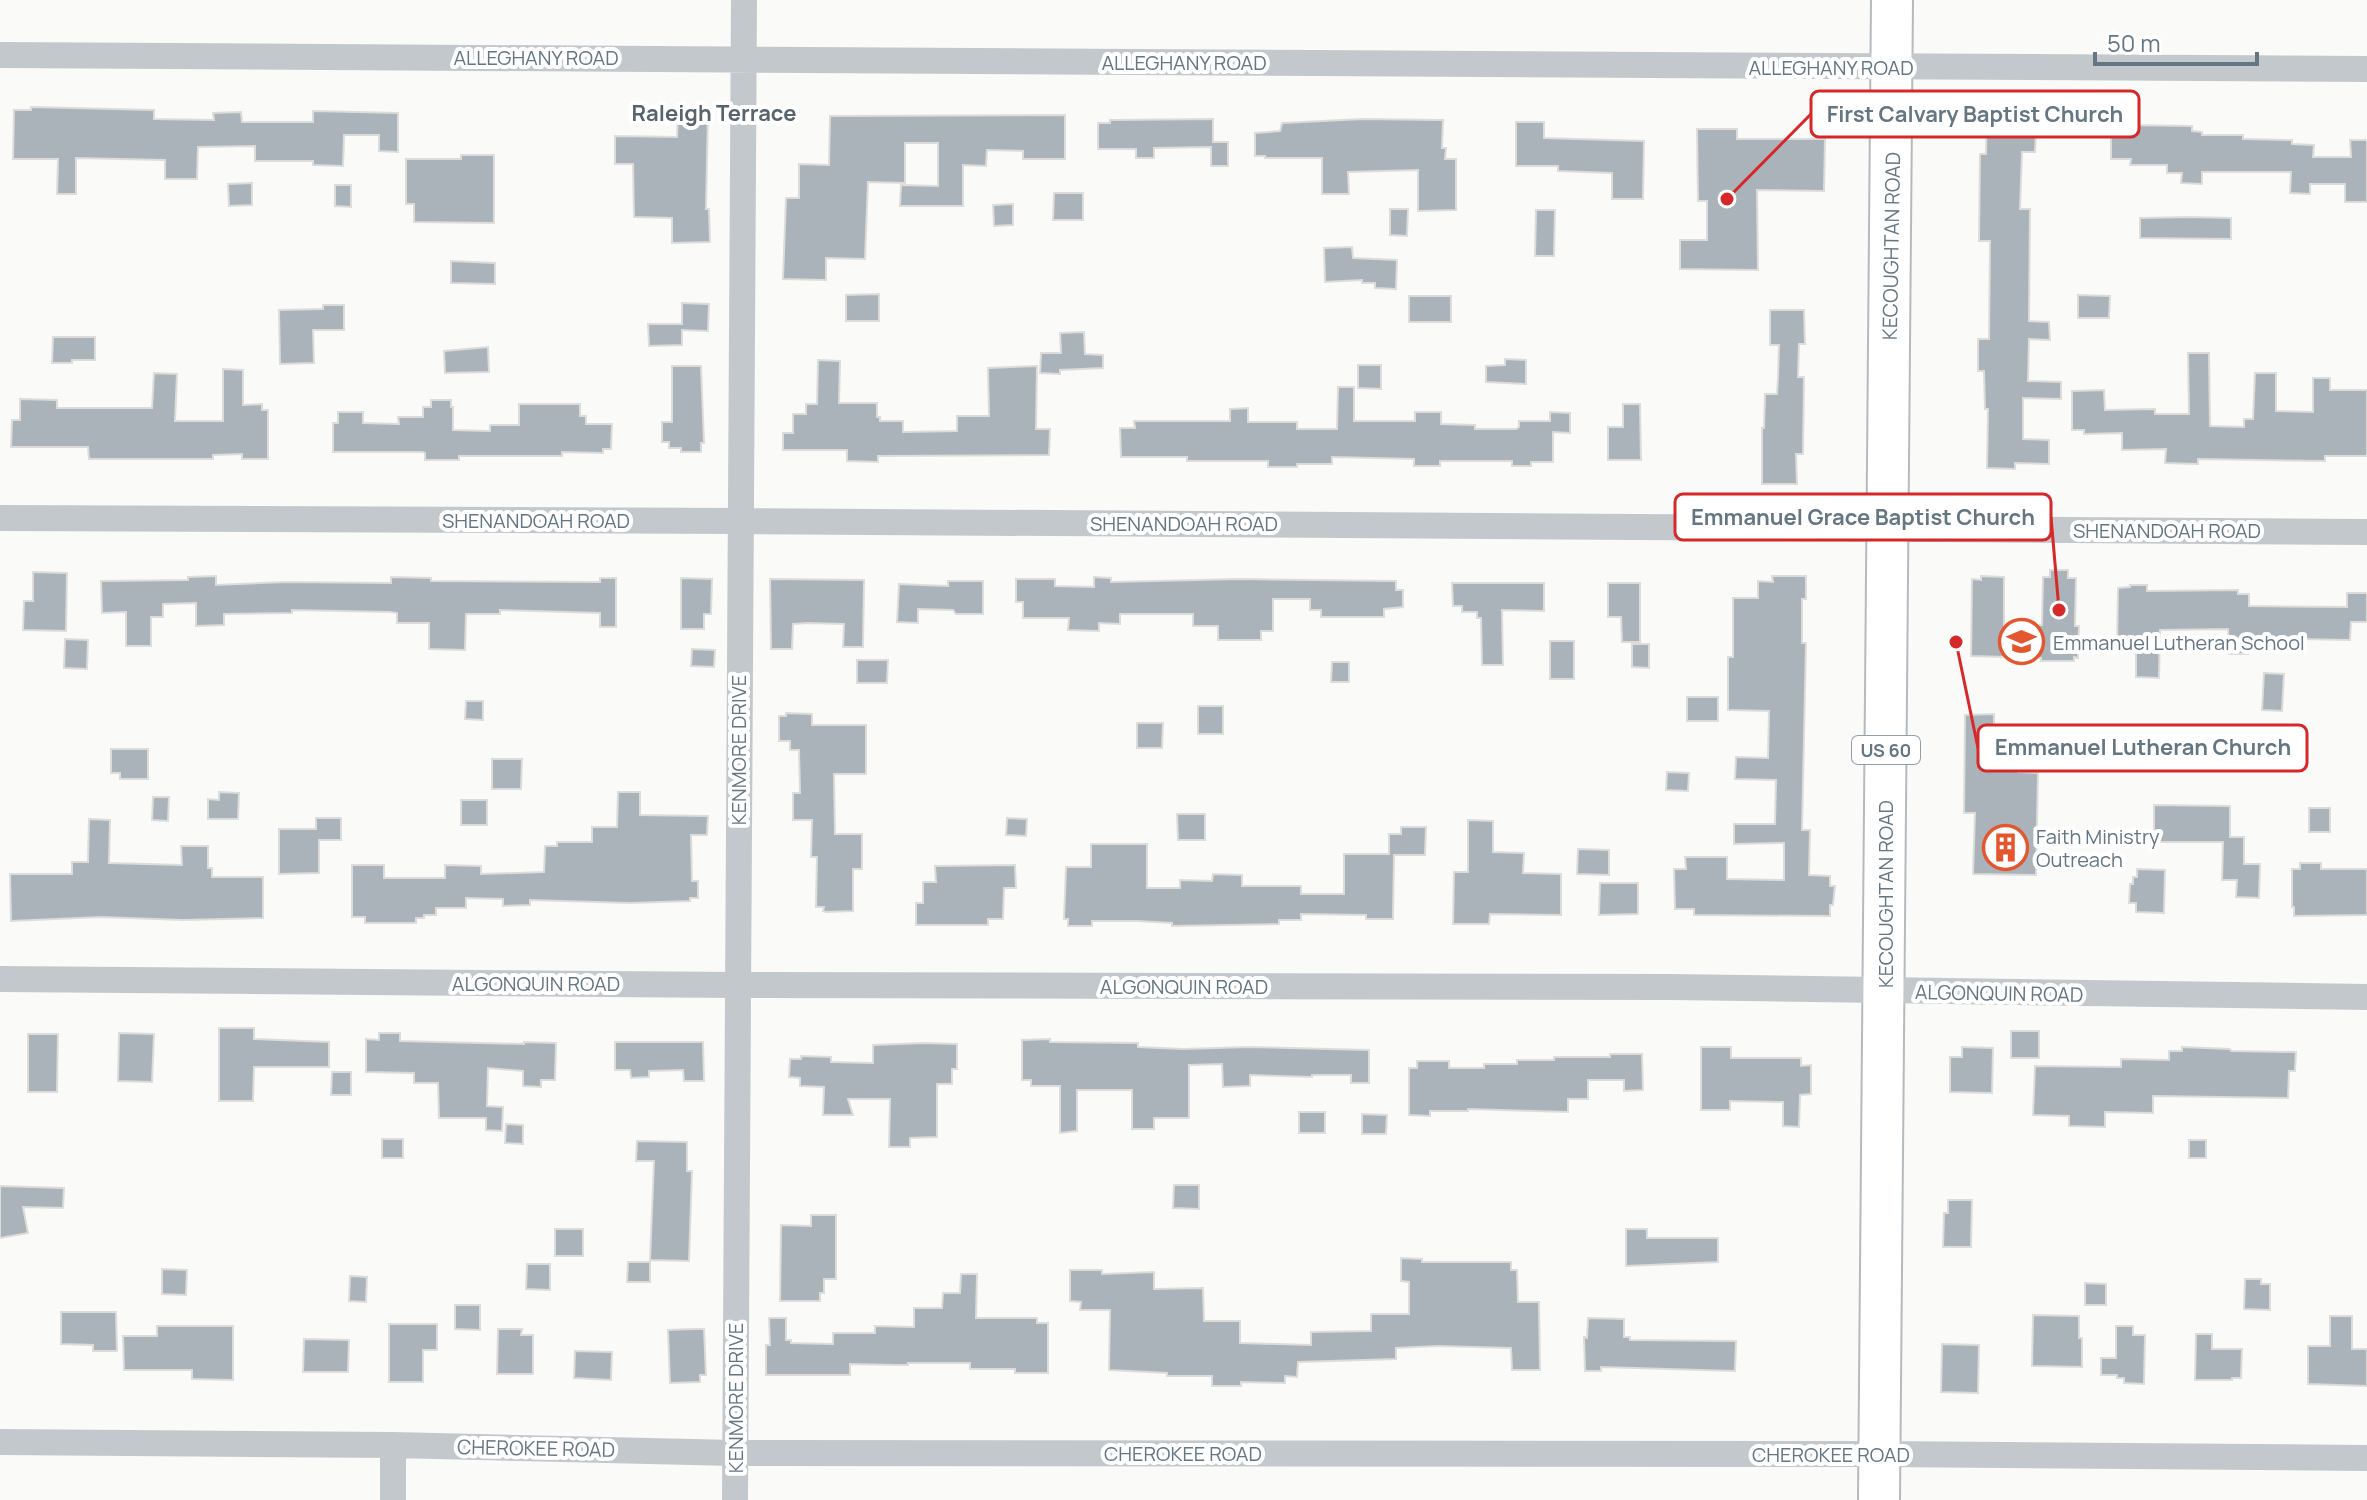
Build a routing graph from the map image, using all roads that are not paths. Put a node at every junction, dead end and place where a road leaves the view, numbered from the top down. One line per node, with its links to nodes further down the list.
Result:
1 (744, 0): 4 (street, KENMORE DRIVE)
2 (1892, 0): 5 (main road, KECOUGHTAN ROAD / US 60)
3 (0, 55): 4 (street, ALLEGHANY ROAD)
4 (744, 58): 5 (street, ALLEGHANY ROAD); 8 (street, KENMORE DRIVE)
5 (1893, 68): 6 (street, ALLEGHANY ROAD); 9 (main road, KECOUGHTAN ROAD / US 60)
6 (2367, 69)
7 (0, 518): 8 (street, SHENANDOAH ROAD)
8 (740, 521): 9 (street, SHENANDOAH ROAD); 12 (street, KENMORE DRIVE)
9 (1887, 528): 10 (street, SHENANDOAH ROAD); 13 (main road, KECOUGHTAN ROAD / US 60)
10 (2367, 532)
11 (0, 979): 12 (street, ALGONQUIN ROAD)
12 (737, 985): 13 (street, ALGONQUIN ROAD); 17 (street, KENMORE DRIVE)
13 (1885, 992): 14 (street, ALGONQUIN ROAD); 18 (main road, KECOUGHTAN ROAD / US 60)
14 (2367, 997)
15 (0, 1442): 16 (street, CHEROKEE ROAD)
16 (393, 1445): 17 (street, CHEROKEE ROAD); 20 (street)
17 (735, 1453): 18 (street, CHEROKEE ROAD); 21 (street, KENMORE DRIVE)
18 (1880, 1454): 19 (street, CHEROKEE ROAD); 22 (main road, KECOUGHTAN ROAD / US 60)
19 (2367, 1458)
20 (393, 1500)
21 (735, 1500)
22 (1879, 1500)

